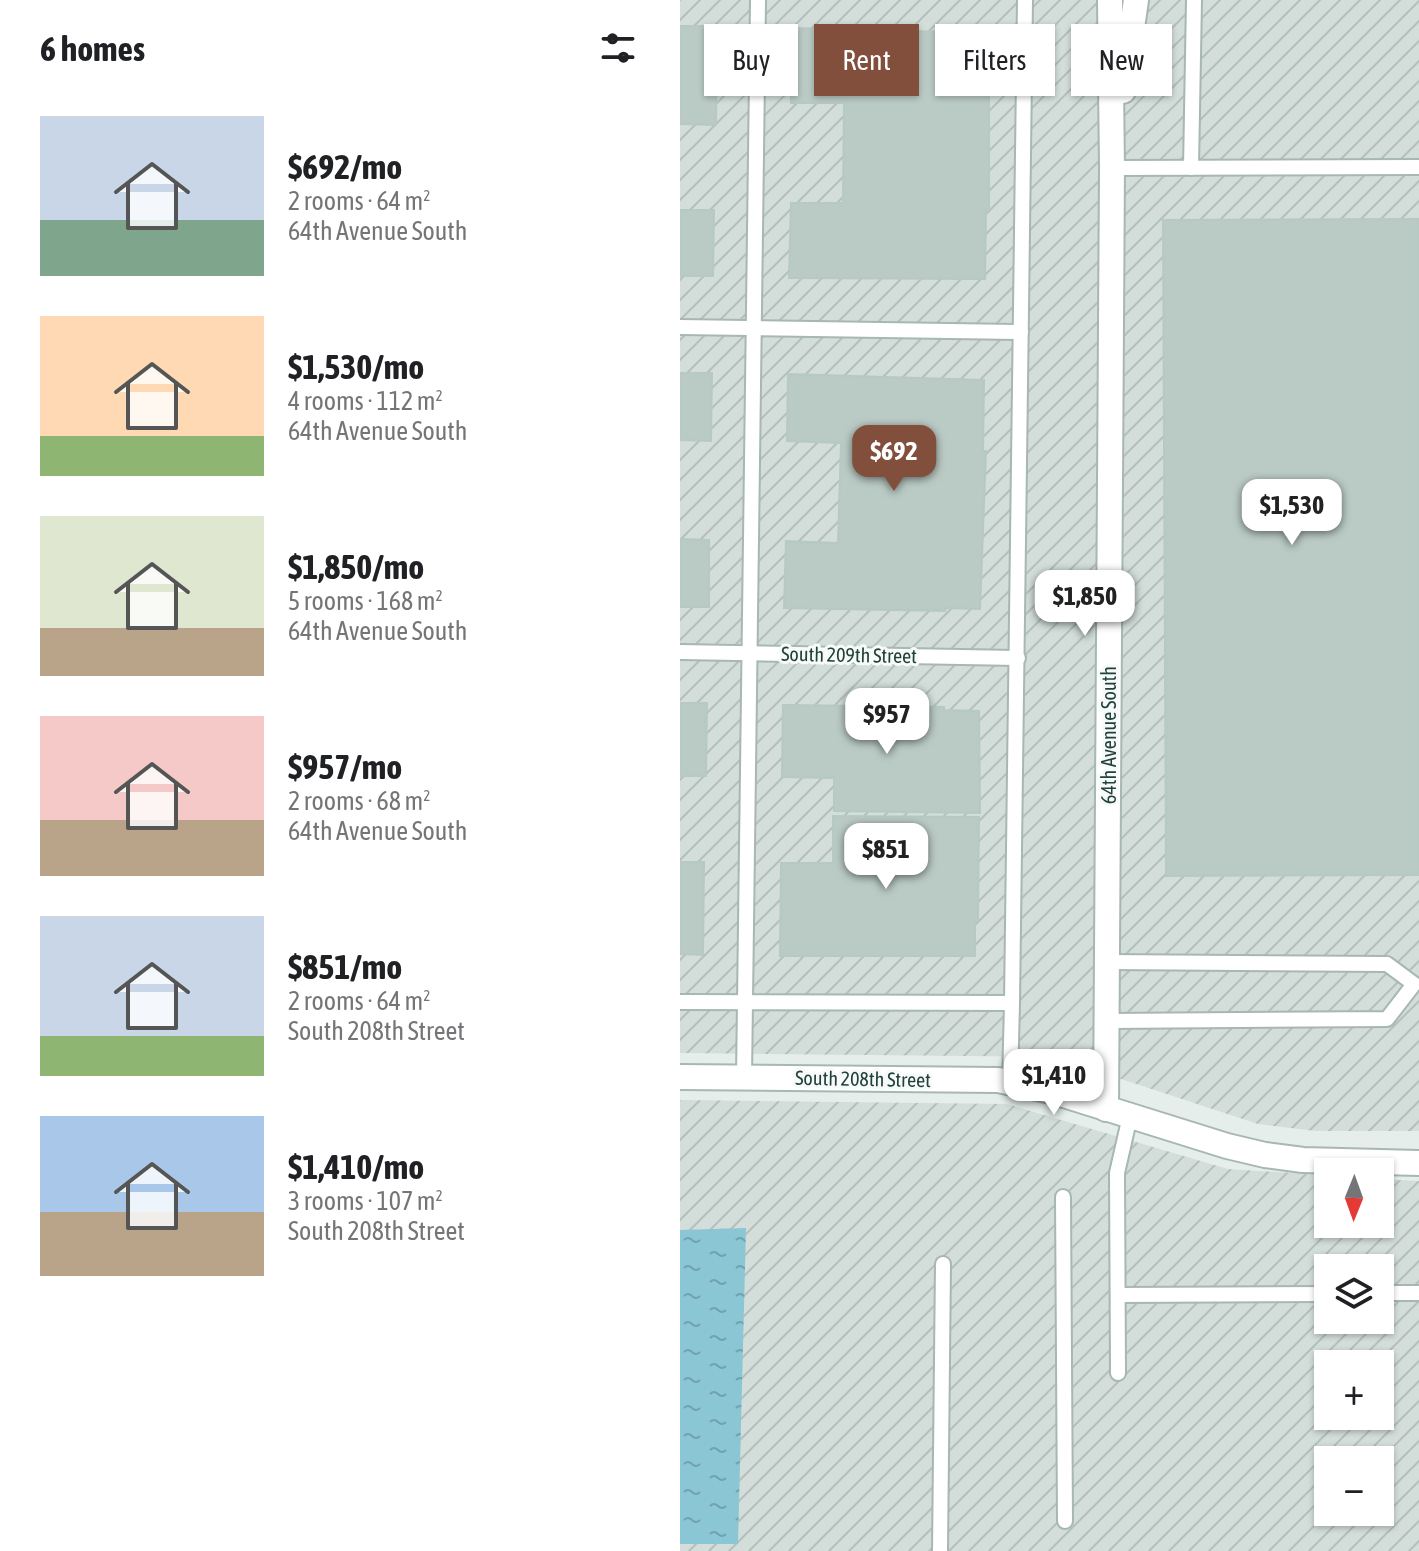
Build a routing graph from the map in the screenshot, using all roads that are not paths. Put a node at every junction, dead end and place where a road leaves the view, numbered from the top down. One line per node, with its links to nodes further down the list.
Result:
1 (758, 0): 10 (lane)
2 (1025, 0): 11 (lane)
3 (1110, 0): 7 (street, 64th Avenue South)
4 (1136, 0): 7 (street, 64th Avenue South)
5 (1194, 0): 8 (lane)
6 (1419, 167): 8 (lane)
7 (1112, 168): 8 (lane); 15 (street, 64th Avenue South)
8 (1191, 168)
9 (680, 327): 10 (lane)
10 (754, 328): 11 (lane); 13 (lane)
11 (1021, 332): 14 (lane)
12 (680, 652): 13 (lane, South 209th Street)
13 (750, 653): 14 (lane, South 209th Street); 18 (lane)
14 (1018, 658): 19 (lane)
15 (1107, 962): 16 (lane); 20 (street, 64th Avenue South)
16 (1417, 984): 20 (lane)
17 (680, 1002): 18 (lane)
18 (745, 1003): 19 (lane); 22 (lane)
19 (1012, 1003): 23 (lane)
20 (1107, 1021): 24 (street, 64th Avenue South)
21 (680, 1077): 22 (street, South 208th Street)
22 (744, 1078): 23 (street, South 208th Street)
23 (1010, 1083): 24 (street, South 208th Street)
24 (1106, 1109): 25 (street, South 208th Street)
25 (1130, 1116): 26 (street, South 208th Street); 32 (lane)
26 (1419, 1163)
27 (1063, 1197): 34 (lane)
28 (943, 1264): 35 (lane)
29 (1394, 1293): 30 (lane)
30 (1419, 1293)
31 (1314, 1294): 32 (lane)
32 (1118, 1295): 33 (lane)
33 (1118, 1373)
34 (1065, 1521)
35 (940, 1551)

